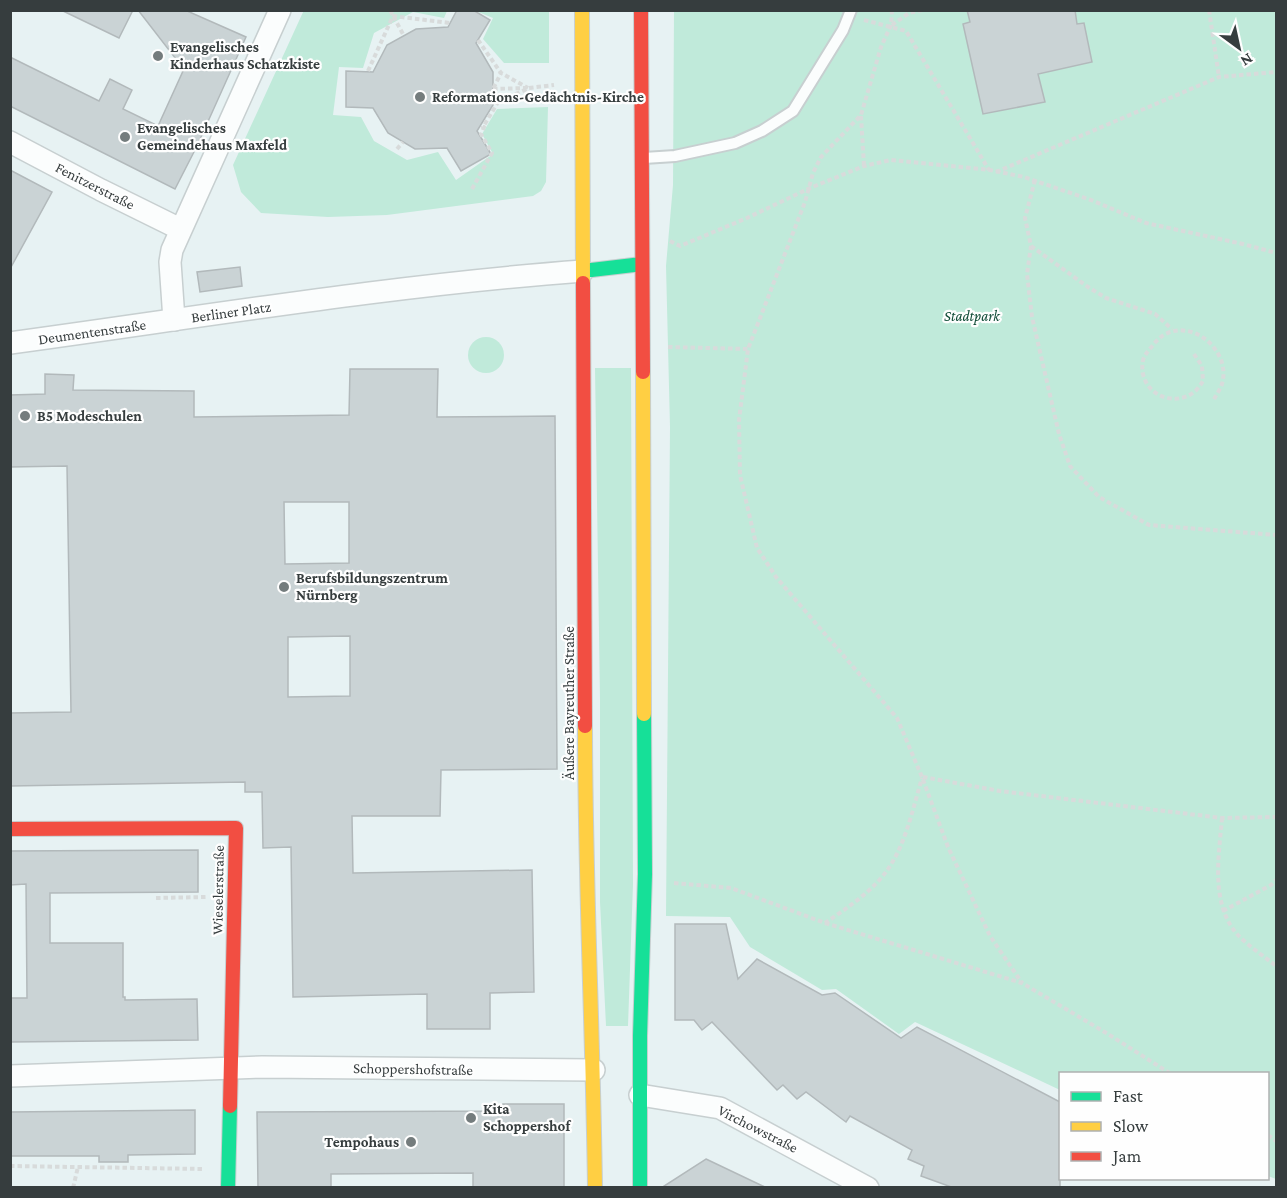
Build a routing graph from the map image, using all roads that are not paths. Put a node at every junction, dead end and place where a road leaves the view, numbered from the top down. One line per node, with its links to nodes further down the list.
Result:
1 (280, 10): 7 (street, Berliner Platz)
2 (582, 10): 9 (main road, Äußere Bayreuther Straße)
3 (640, 10): 6 (main road)
4 (851, 10): 6 (lane)
5 (10, 142): 7 (street, Fenitzerstraße)
6 (642, 159): 8 (main road)
7 (180, 229): 10 (street, Berliner Platz)
8 (642, 264): 9 (main road); 16 (main road)
9 (583, 271): 10 (street, Berliner Platz); 14 (main road, Äußere Bayreuther Straße)
10 (174, 320): 11 (street, Deumentenstraße)
11 (10, 343)
12 (10, 829): 13 (main road, Wieselerstraße)
13 (232, 1070): 14 (street, Schoppershofstraße); 15 (street, Schoppershofstraße); 17 (main road)
14 (594, 1070): 18 (main road, Äußere Bayreuther Straße)
15 (10, 1076)
16 (640, 1095): 19 (main road); 20 (street, Virchowstraße)
17 (228, 1188)
18 (595, 1188)
19 (640, 1188)
20 (868, 1188)

